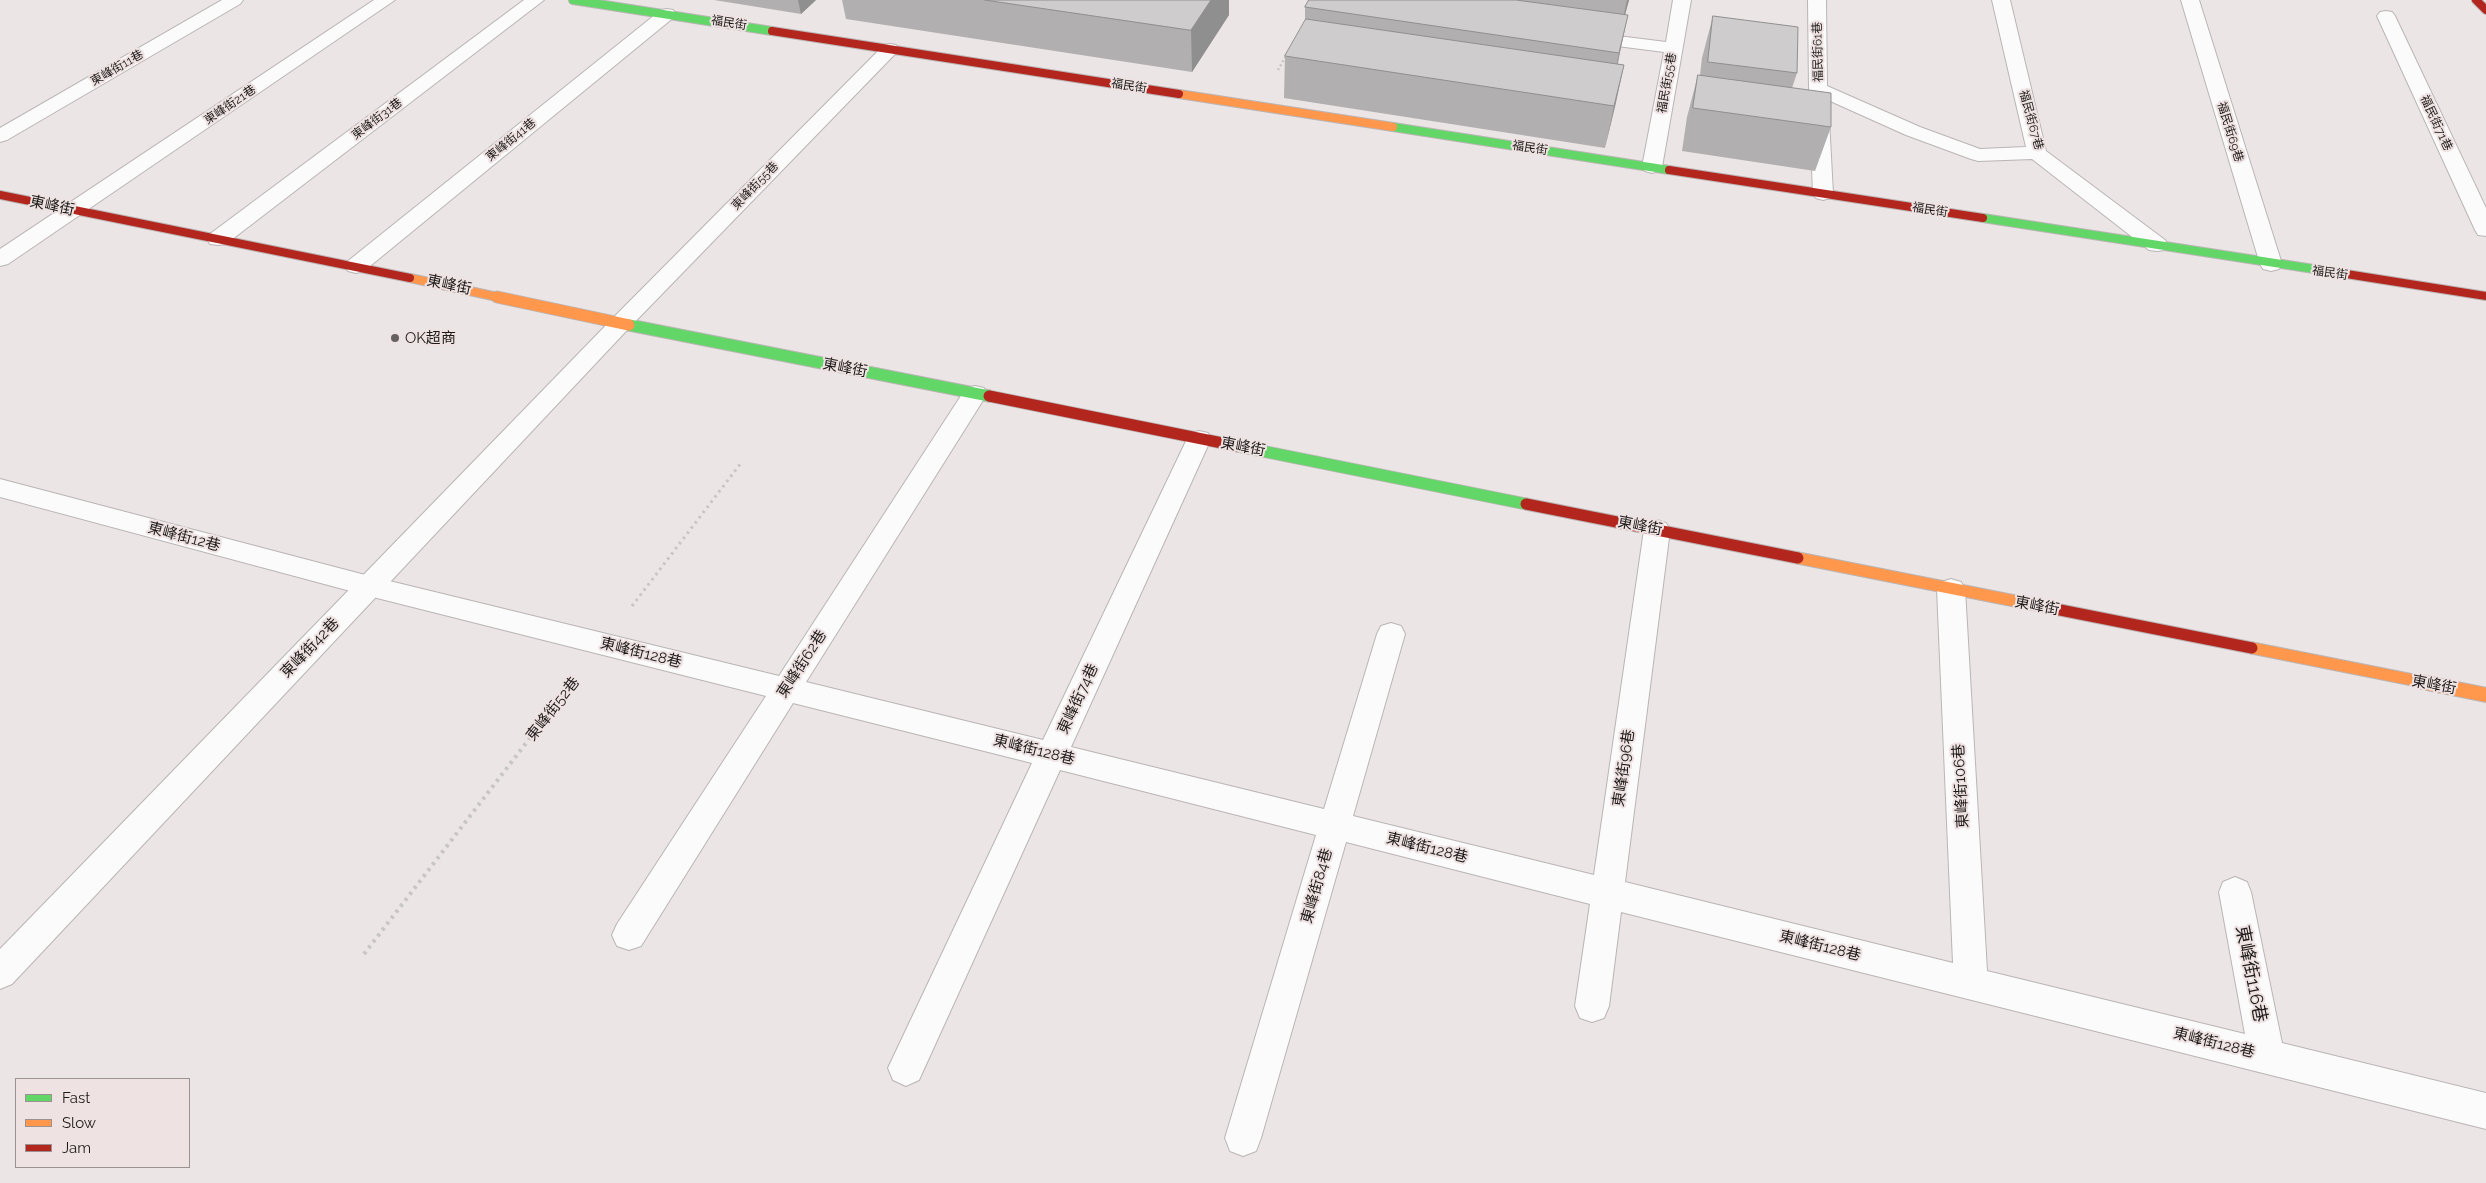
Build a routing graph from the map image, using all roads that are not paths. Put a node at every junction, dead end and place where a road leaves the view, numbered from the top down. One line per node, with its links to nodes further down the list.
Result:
1 (234, 0): 17 (street, 東峰街11巷)
2 (386, 0): 22 (street, 東峰街21巷)
3 (535, 0): 24 (street, 東峰街31巷)
4 (573, 0): 11 (street, 福民街)
5 (1682, 0): 15 (street, 福民街55巷)
6 (1817, 0): 16 (street, 福民街61巷)
7 (2001, 0): 18 (street, 福民街67巷)
8 (2190, 0): 27 (street, 福民街69巷)
9 (2476, 0): 10 (street)
10 (2486, 10)
11 (667, 14): 14 (street, 福民街); 28 (street, 東峰街41巷)
12 (2386, 16): 23 (street, 福民街71巷)
13 (1567, 35): 15 (street)
14 (890, 48): 19 (street, 福民街); 30 (street, 東峰街55巷)
15 (1674, 48): 19 (street, 福民街55巷)
16 (1818, 89): 18 (street); 21 (street, 福民街61巷)
17 (0, 136)
18 (2037, 153): 25 (street, 福民街67巷)
19 (1652, 167): 21 (street, 福民街)
20 (0, 194): 22 (street, 東峰街)
21 (1823, 194): 25 (street, 福民街)
22 (73, 211): 24 (street, 東峰街); 26 (street)
23 (2486, 230)
24 (218, 238): 28 (street, 東峰街)
25 (2157, 245): 27 (street, 福民街)
26 (0, 258)
27 (2271, 264): 29 (street, 福民街)
28 (356, 266): 30 (street, 東峰街)
29 (2486, 296)
30 (621, 323): 31 (street, 東峰街); 35 (street, 東峰街42巷)
31 (975, 394): 32 (street, 東峰街); 38 (street, 東峰街62巷)
32 (1199, 439): 34 (street, 東峰街); 40 (street, 東峰街74巷)
33 (0, 488): 35 (street, 東峰街12巷)
34 (1657, 530): 36 (street, 東峰街); 43 (street, 東峰街96巷)
35 (369, 586): 38 (street, 東峰街128巷); 45 (street, 東峰街42巷)
36 (1951, 589): 39 (street, 東峰街); 46 (street, 東峰街106巷)
37 (1391, 634): 41 (street, 東峰街84巷)
38 (786, 689): 40 (street, 東峰街128巷); 44 (street, 東峰街62巷)
39 (2485, 698)
40 (1052, 755): 41 (street, 東峰街128巷); 49 (street, 東峰街74巷)
41 (1335, 825): 43 (street, 東峰街128巷); 51 (street, 東峰街84巷)
42 (2236, 892): 48 (street, 東峰街116巷)
43 (1607, 893): 46 (street, 東峰街128巷); 47 (street, 東峰街96巷)
44 (629, 935)
45 (0, 973)
46 (1970, 983): 48 (street, 東峰街128巷)
47 (1592, 1006)
48 (2267, 1056): 50 (street, 東峰街128巷)
49 (906, 1068)
50 (2486, 1111)
51 (1243, 1138)

